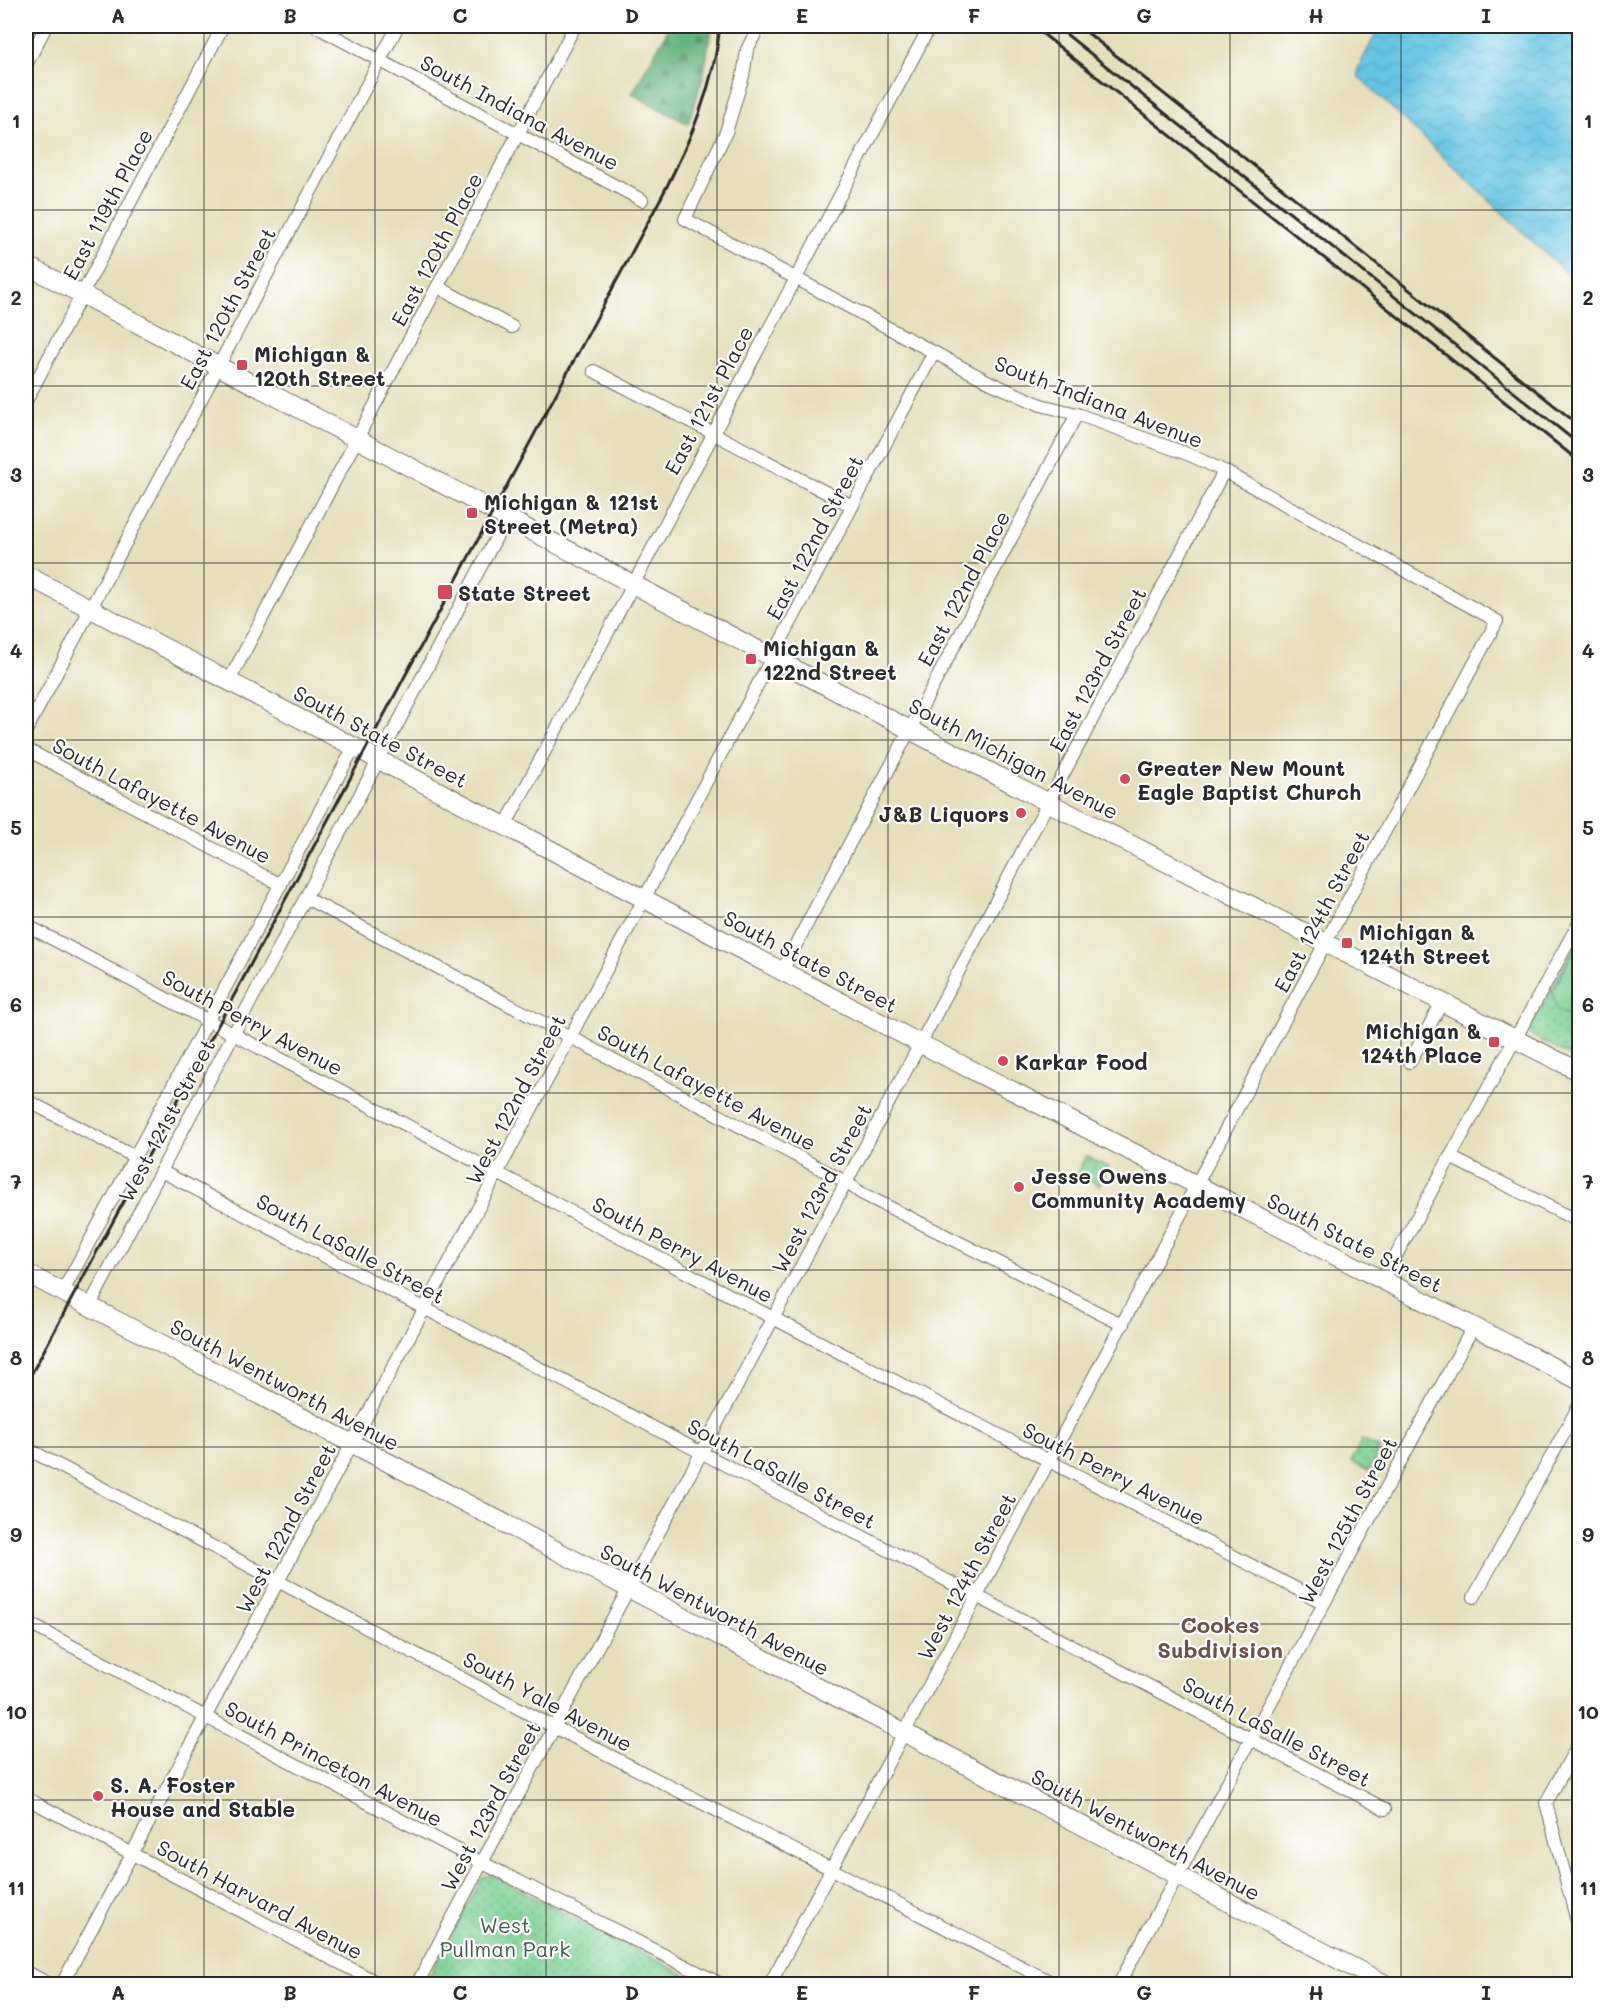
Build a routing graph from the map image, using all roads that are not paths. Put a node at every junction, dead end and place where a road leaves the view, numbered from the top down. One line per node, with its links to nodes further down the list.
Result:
1 (46, 26): 9 (street)
2 (223, 26): 15 (street, East 119th Place)
3 (315, 26): 8 (street, South Indiana Avenue)
4 (398, 26): 8 (street, East 120th Street)
5 (575, 26): 10 (street, East 120th Place)
6 (759, 26): 13 (street, South Indiana Avenue)
7 (930, 26): 13 (street, East 121st Place)
8 (380, 60): 10 (street, South Indiana Avenue); 18 (street, East 120th Street)
9 (26, 65)
10 (518, 133): 11 (street, South Indiana Avenue); 14 (street, East 120th Place)
11 (642, 200)
12 (26, 265): 15 (street, South Michigan Avenue)
13 (796, 278): 17 (street, South Indiana Avenue); 22 (street, East 121st Place)
14 (438, 287): 16 (street); 23 (street, East 120th Place)
15 (81, 294): 18 (street, South Michigan Avenue); 20 (street, East 119th Place)
16 (512, 327)
17 (934, 352): 21 (street, South Indiana Avenue); 25 (street, East 122nd Street)
18 (219, 366): 23 (street, South Michigan Avenue); 29 (street, East 120th Street)
19 (594, 371): 22 (street)
20 (26, 401)
21 (1077, 414): 24 (street, South Indiana Avenue); 33 (street, East 122nd Place)
22 (713, 433): 25 (street); 28 (street, East 121st Place)
23 (358, 439): 26 (street, South Michigan Avenue); 32 (street, East 120th Place)
24 (1224, 471): 30 (street, South Indiana Avenue); 38 (street, East 123rd Street)
25 (852, 506): 31 (street, East 122nd Street)
26 (507, 518): 28 (street, South Michigan Avenue); 37 (street, West 121st Street)
27 (26, 575): 29 (street, South State Street)
28 (633, 583): 31 (street, South Michigan Avenue); 39 (street, East 121st Place)
29 (91, 609): 32 (street, South State Street); 34 (street, East 120th Street)
30 (1497, 621): 45 (street, East 124th Street)
31 (773, 656): 33 (street, South Michigan Avenue); 42 (street, East 122nd Street)
32 (229, 681): 35 (street, South State Street)
33 (910, 729): 38 (street, South Michigan Avenue); 46 (street, East 122nd Place)
34 (26, 731)
35 (354, 747): 37 (street, South State Street); 40 (street, West 121st Street)
36 (26, 749): 40 (street, South Lafayette Avenue)
37 (379, 760): 39 (street, South State Street); 41 (street, West 121st Street)
38 (1049, 802): 45 (street, South Michigan Avenue); 52 (street, East 123rd Street)
39 (505, 826): 42 (street, South State Street)
40 (281, 885): 48 (street, West 121st Street)
41 (306, 897): 49 (street, West 121st Street); 50 (street, South Lafayette Avenue)
42 (644, 899): 46 (street, South State Street); 50 (street, West 122nd Street)
43 (1580, 921): 51 (street)
44 (26, 925): 48 (street, South Perry Avenue)
45 (1326, 943): 47 (street, South Michigan Avenue); 61 (street, East 124th Street)
46 (782, 971): 52 (street, South State Street)
47 (1442, 1002): 51 (street, South Michigan Avenue); 53 (street)
48 (208, 1021): 49 (street, South Perry Avenue); 56 (street, West 121st Street)
49 (234, 1034): 58 (street, West 121st Street); 59 (street, South Perry Avenue)
50 (570, 1037): 59 (street, West 122nd Street); 60 (street, South Lafayette Avenue)
51 (1515, 1039): 54 (street, South Michigan Avenue); 57 (street)
52 (921, 1044): 60 (street, West 123rd Street); 61 (street, South State Street)
53 (1410, 1062)
54 (1580, 1072)
55 (26, 1100): 56 (street)
56 (135, 1157): 65 (street, West 121st Street)
57 (1450, 1157): 62 (street); 64 (street)
58 (161, 1171): 66 (street, West 121st Street); 67 (street, South LaSalle Street)
59 (498, 1173): 67 (street, West 122nd Street); 68 (street, South Perry Avenue)
60 (846, 1182): 68 (street, West 123rd Street); 69 (street, South Lafayette Avenue)
61 (1197, 1186): 64 (street, South State Street); 69 (street, West 124th Street)
62 (1580, 1222)
63 (26, 1273): 65 (street, South Wentworth Avenue)
64 (1382, 1281): 70 (street, South State Street)
65 (63, 1293): 66 (street, South Wentworth Avenue)
66 (89, 1307): 73 (street, South Wentworth Avenue)
67 (425, 1308): 73 (street, West 122nd Street); 75 (street, South LaSalle Street)
68 (773, 1318): 75 (street, West 123rd Street); 76 (street, South Perry Avenue)
69 (1123, 1325): 76 (street, West 124th Street)
70 (1473, 1327): 71 (street, South State Street); 81 (street, West 125th Street)
71 (1580, 1381)
72 (1580, 1404): 80 (street)
73 (352, 1444): 77 (street, West 122nd Street); 78 (street, South Wentworth Avenue)
74 (26, 1448): 77 (street, South Yale Avenue)
75 (701, 1452): 78 (street, West 123rd Street); 79 (street, South LaSalle Street)
76 (1050, 1461): 79 (street, West 124th Street); 81 (street, South Perry Avenue)
77 (279, 1581): 83 (street, West 122nd Street); 84 (street, South Yale Avenue)
78 (628, 1589): 84 (street, West 123rd Street); 85 (street, South Wentworth Avenue)
79 (977, 1597): 85 (street, West 124th Street); 86 (street, South LaSalle Street)
80 (1474, 1598)
81 (1324, 1603): 86 (street, West 125th Street)
82 (26, 1622): 83 (street, South Princeton Avenue)
83 (206, 1717): 90 (street, West 122nd Street); 91 (street, South Princeton Avenue)
84 (554, 1727): 91 (street, West 123rd Street); 92 (street, South Yale Avenue)
85 (904, 1733): 92 (street, West 124th Street); 93 (street, South Wentworth Avenue)
86 (1251, 1740): 89 (street, South LaSalle Street); 93 (street, West 125th Street)
87 (1580, 1741): 94 (street)
88 (26, 1798): 90 (street, South Harvard Avenue)
89 (1385, 1809)
90 (132, 1854): 97 (street, West 122nd Street); 98 (street, South Harvard Avenue)
91 (482, 1863): 99 (street, West 123rd Street); 100 (street, South Princeton Avenue)
92 (831, 1870): 101 (street, West 124th Street); 102 (street, South Yale Avenue)
93 (1177, 1876): 103 (street, West 125th Street); 104 (street, South Wentworth Avenue)
94 (1580, 1933)
95 (26, 1972): 96 (street)
96 (50, 1984)
97 (62, 1984)
98 (380, 1984)
99 (417, 1984)
100 (721, 1984)
101 (770, 1984)
102 (1055, 1984)
103 (1119, 1984)
104 (1385, 1984)

